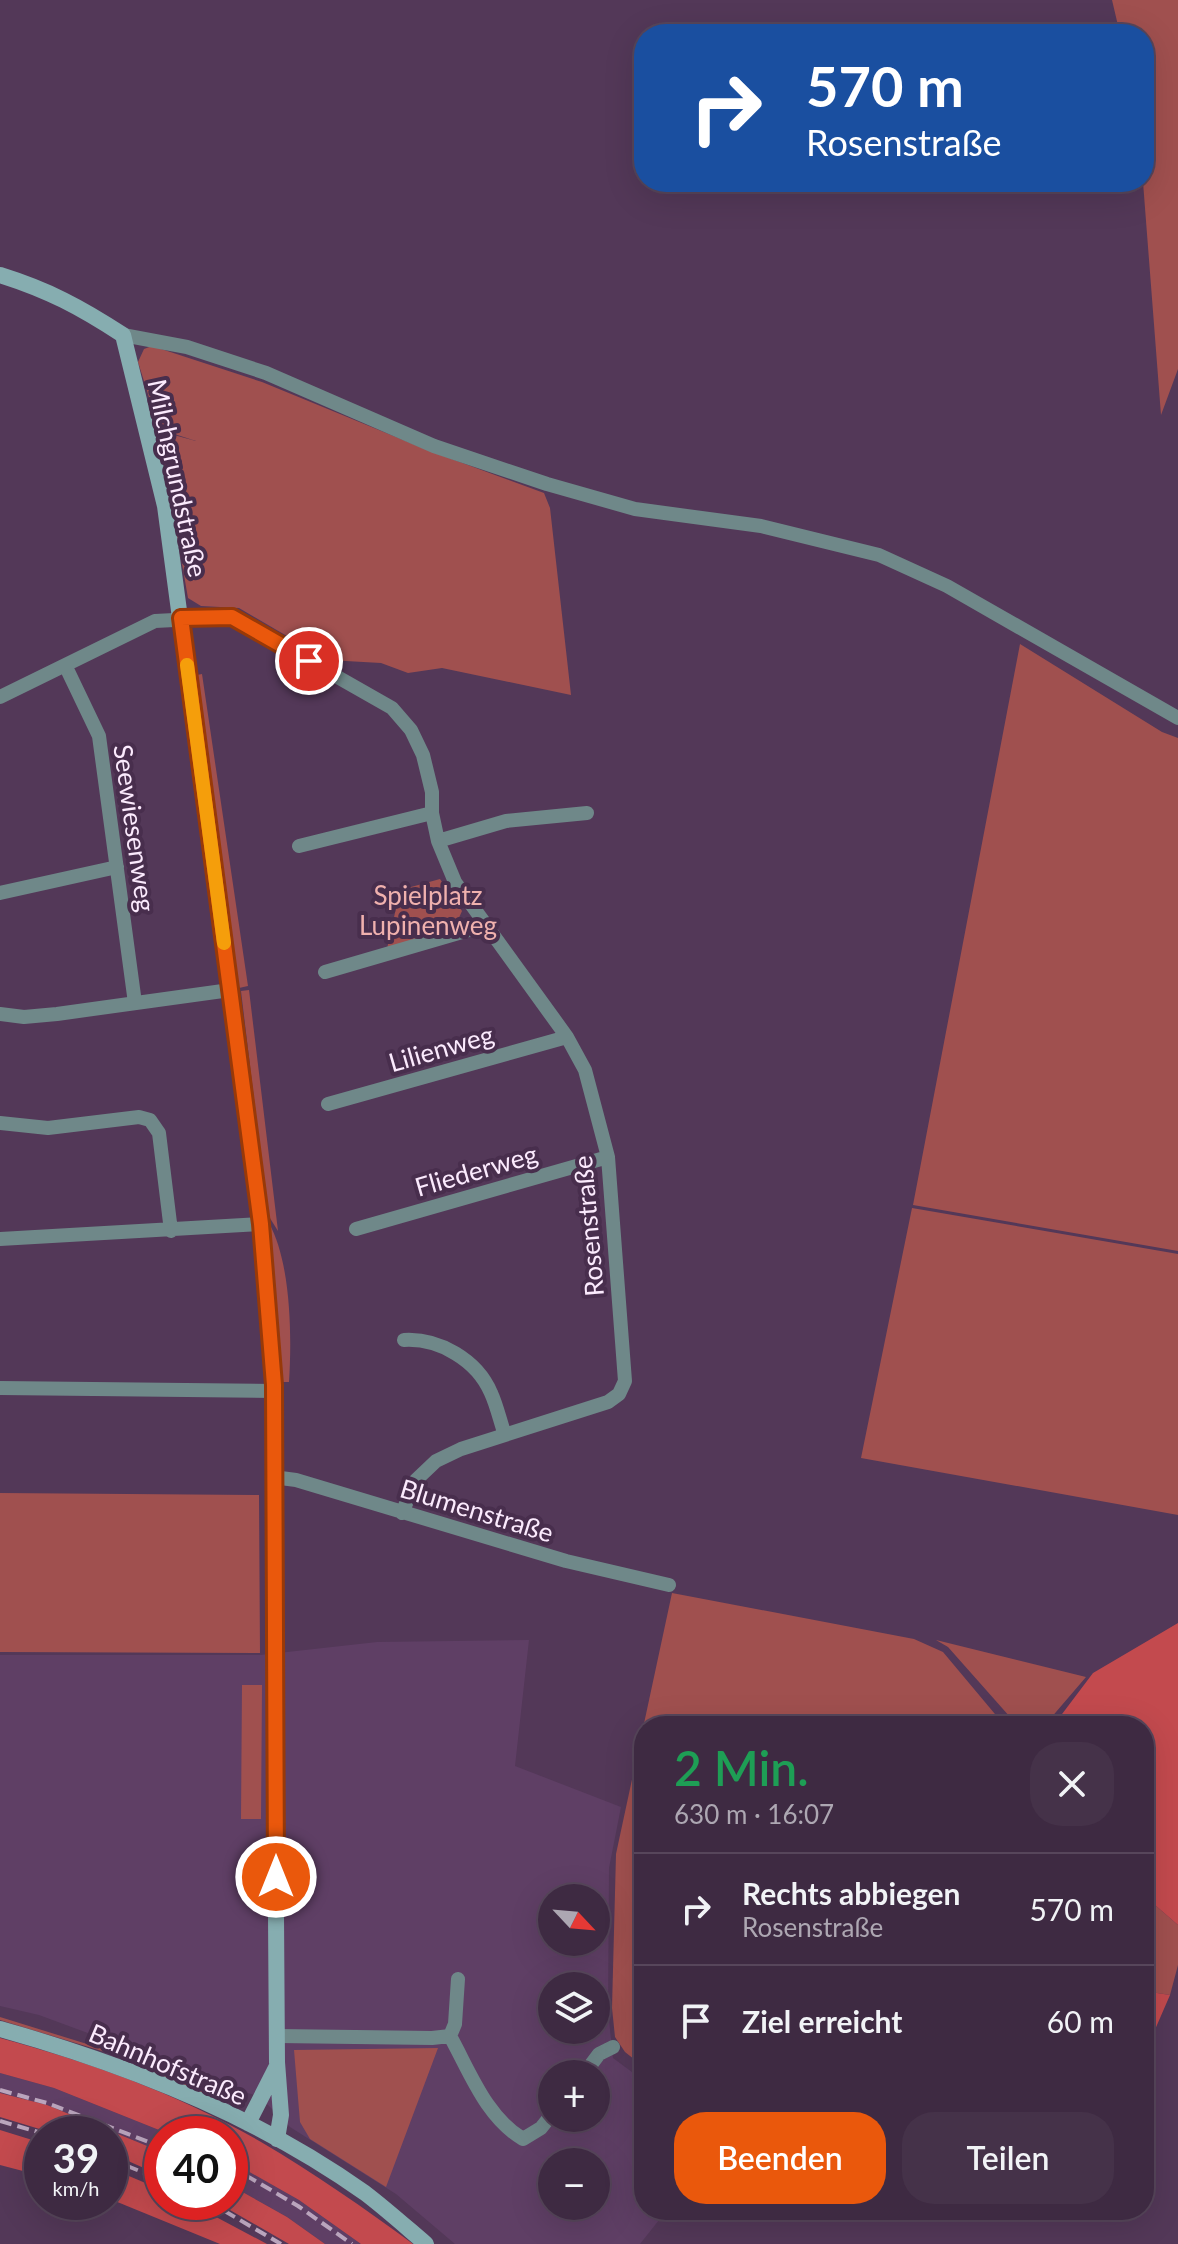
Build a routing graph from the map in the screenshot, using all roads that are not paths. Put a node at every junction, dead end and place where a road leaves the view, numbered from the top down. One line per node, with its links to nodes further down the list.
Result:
1 (0, 275): 2 (street)
2 (123, 335): 3 (street, Milchgrundstraße); 6 (street)
3 (181, 618): 4 (street, Rosenstraße); 7 (street, Rosenstraße); 15 (street, Milchgrundstraße)
4 (66, 667): 5 (street, Rosenstraße); 11 (street, Seewiesenweg)
5 (0, 697)
6 (1178, 718)
7 (432, 813): 9 (street, Rosenstraße); 10 (street)
8 (587, 813): 9 (street)
9 (438, 841): 13 (street, Rosenstraße)
10 (299, 846)
11 (117, 867): 12 (street); 16 (street, Seewiesenweg)
12 (0, 893)
13 (486, 925): 14 (street); 18 (street, Rosenstraße)
14 (325, 972)
15 (230, 990): 16 (street); 22 (street, Milchgrundstraße)
16 (135, 1003): 17 (street)
17 (0, 1014)
18 (567, 1037): 19 (street, Lilienweg); 21 (street, Rosenstraße)
19 (328, 1104)
20 (0, 1123): 24 (street)
21 (608, 1157): 23 (street, Fliederweg); 29 (street, Rosenstraße)
22 (261, 1224): 24 (street); 28 (street, Milchgrundstraße)
23 (356, 1229)
24 (171, 1231): 25 (street)
25 (0, 1239)
26 (404, 1340): 29 (street)
27 (0, 1388): 28 (street)
28 (275, 1391): 30 (street, Milchgrundstraße)
29 (505, 1435): 31 (street, Rosenstraße)
30 (273, 1477): 31 (street, Blumenstraße); 35 (street, Milchgrundstraße)
31 (402, 1513): 32 (street, Blumenstraße)
32 (669, 1585)
33 (458, 1979): 36 (street)
34 (0, 2029): 40 (street, Bahnhofstraße)
35 (278, 2036): 36 (street); 39 (street, Milchgrundstraße)
36 (450, 2036): 42 (street)
37 (613, 2047): 38 (street)
38 (594, 2060)
39 (278, 2065): 41 (street, Milchgrundstraße); 43 (street, Milchgrundstraße)
40 (232, 2116)
41 (248, 2123): 43 (street, Bahnhofstraße)
42 (538, 2130)
43 (277, 2139): 44 (street, Bahnhofstraße)
44 (426, 2244)

